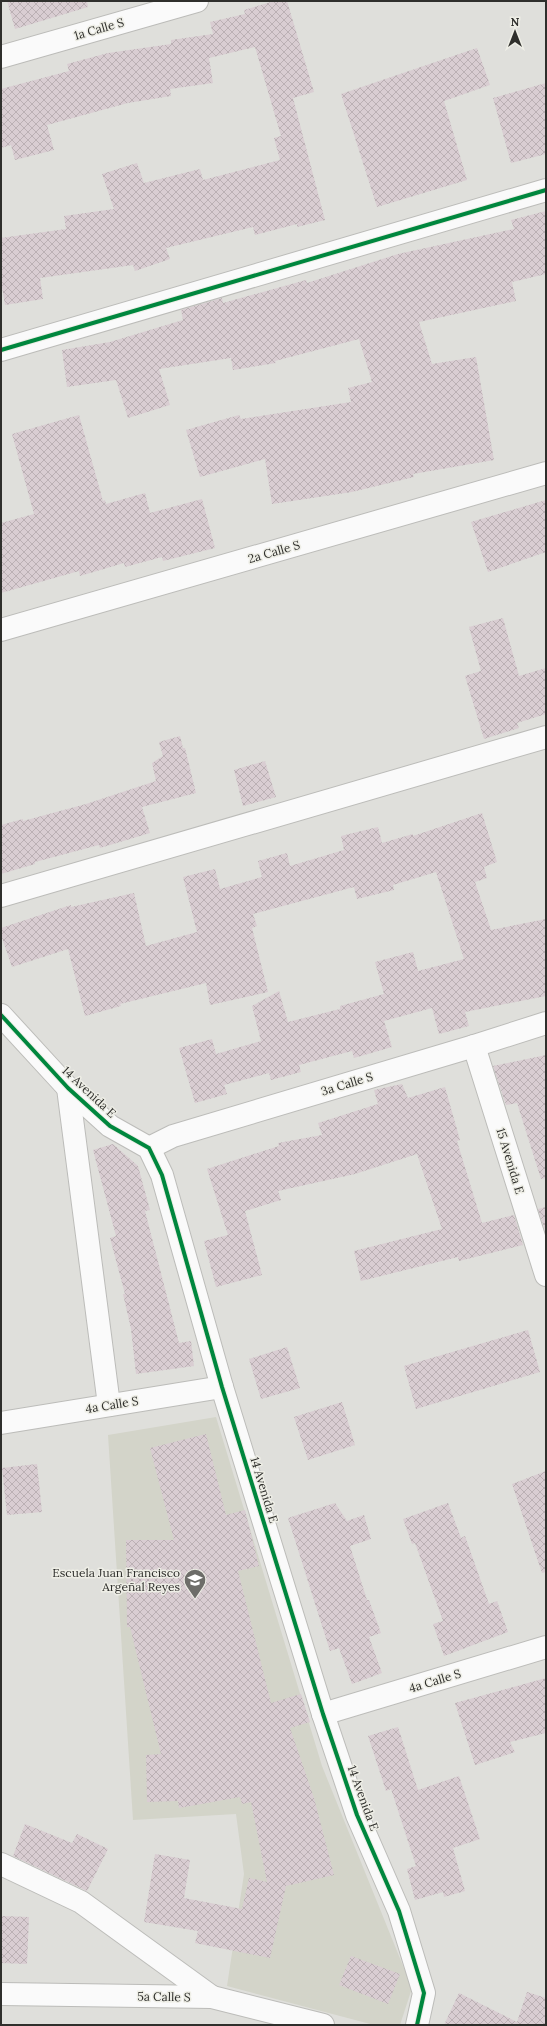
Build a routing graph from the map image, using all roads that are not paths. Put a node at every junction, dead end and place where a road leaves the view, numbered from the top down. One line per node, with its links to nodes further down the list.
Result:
1 (197, 1): 2 (street, 1a Calle S)
2 (1, 57)
3 (546, 190): 4 (street)
4 (1, 350)
5 (546, 473): 6 (street, 2a Calle S)
6 (1, 630)
7 (546, 737): 8 (street)
8 (1, 896)
9 (1, 1015): 12 (street, 14 Avenida E)
10 (546, 1023): 11 (street, 3a Calle S)
11 (474, 1046): 13 (street, 3a Calle S); 14 (street, 15 Avenida E)
12 (68, 1088): 13 (street, 14 Avenida E); 16 (street)
13 (148, 1148): 15 (street, 14 Avenida E)
14 (546, 1275)
15 (222, 1387): 16 (street, 4a Calle S); 19 (street, 14 Avenida E)
16 (109, 1405): 17 (street, 4a Calle S)
17 (1, 1423)
18 (546, 1647): 19 (street, 4a Calle S)
19 (323, 1714): 24 (street, 14 Avenida E)
20 (1, 1864): 22 (street)
21 (1, 1994): 22 (street, 5a Calle S)
22 (212, 1997): 23 (street, 5a Calle S)
23 (310, 2023)
24 (416, 2025)

